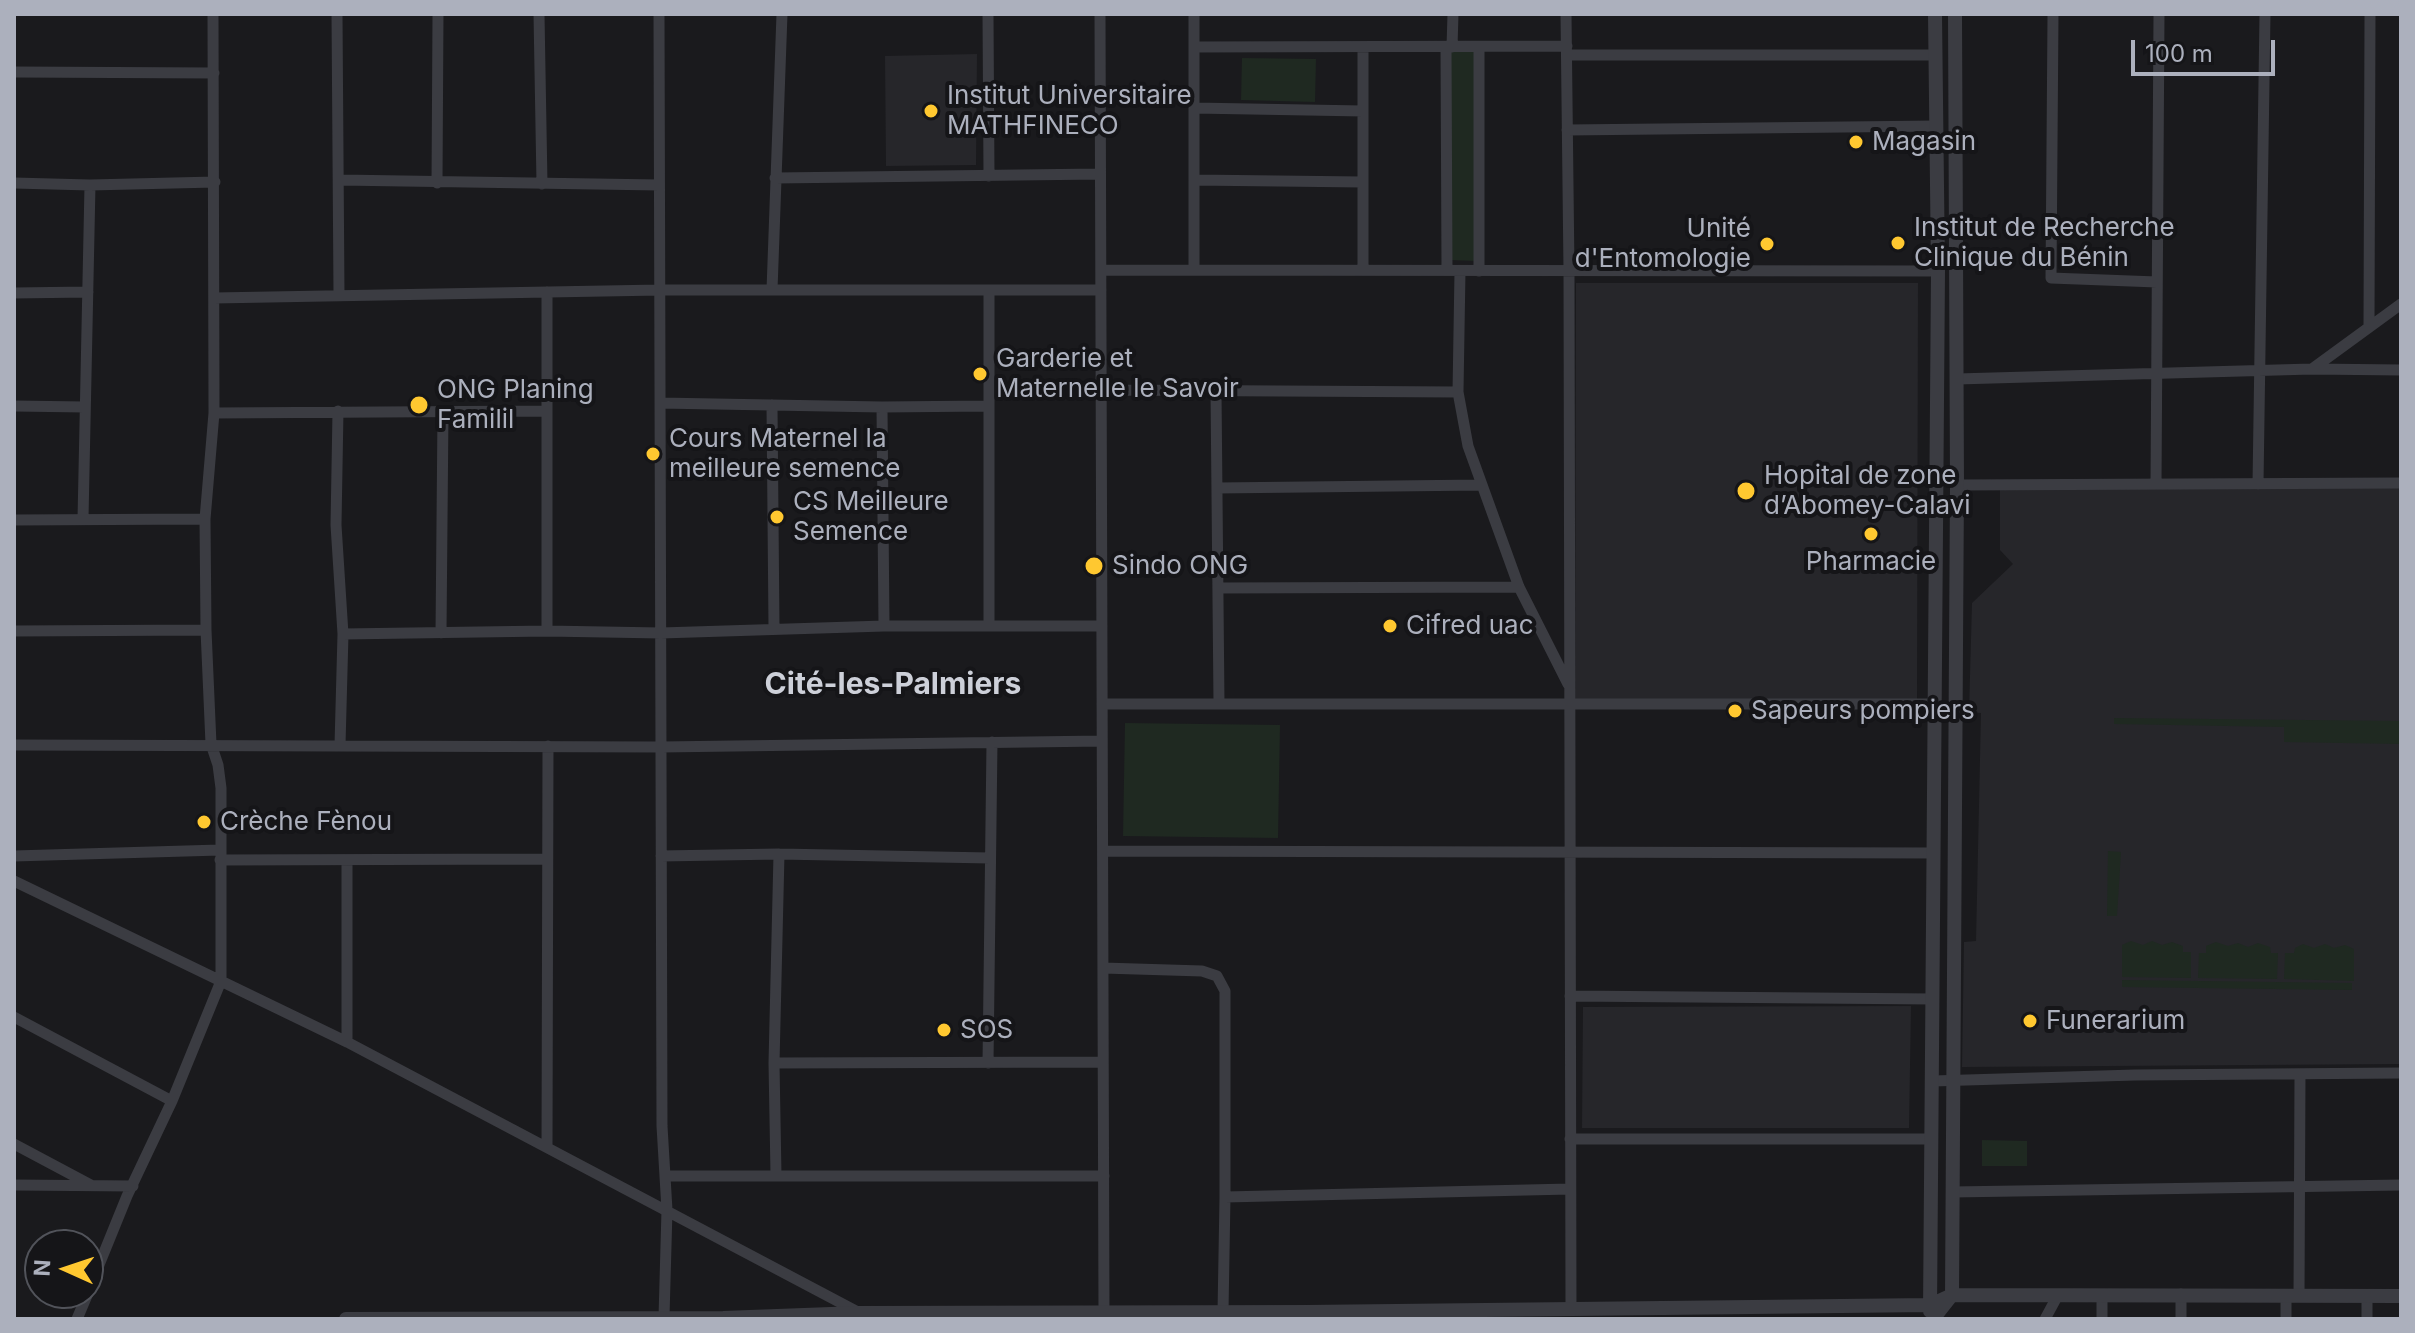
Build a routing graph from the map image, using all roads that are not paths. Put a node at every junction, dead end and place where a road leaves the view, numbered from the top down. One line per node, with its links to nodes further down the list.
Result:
1 (213, 14): 25 (street)
2 (337, 14): 33 (street)
3 (438, 14): 38 (street)
4 (539, 14): 39 (street)
5 (659, 14): 41 (street)
6 (782, 14): 32 (street)
7 (988, 14): 31 (street)
8 (1100, 14): 30 (street)
9 (1194, 14): 18 (street)
10 (1453, 14): 19 (street)
11 (1566, 14): 22 (street)
12 (1935, 14): 23 (street)
13 (1955, 14): 66 (street)
14 (2053, 14): 50 (street)
15 (2159, 14): 50 (street)
16 (2265, 14): 64 (street)
17 (2370, 14): 61 (street)
18 (1194, 47): 21 (street); 26 (street)
19 (1449, 47): 20 (street); 21 (street); 45 (street)
20 (1479, 47): 22 (street); 47 (street)
21 (1363, 48): 27 (street)
22 (1567, 51): 23 (street); 29 (street)
23 (1936, 55): 28 (street)
24 (14, 72): 25 (street)
25 (214, 73): 35 (street)
26 (1194, 112): 27 (street); 34 (street)
27 (1360, 114): 36 (street)
28 (1937, 126): 29 (street); 49 (street)
29 (1567, 130): 48 (street)
30 (1100, 174): 31 (street); 42 (street)
31 (989, 176): 32 (street)
32 (775, 178): 52 (street)
33 (340, 180): 38 (street); 58 (street)
34 (1194, 180): 36 (street); 43 (street)
35 (215, 182): 40 (street); 59 (street)
36 (1362, 182): 44 (street)
37 (14, 183): 40 (street)
38 (437, 183): 39 (street)
39 (542, 184): 41 (street)
40 (90, 185): 55 (street)
41 (659, 185): 51 (street)
42 (1101, 270): 43 (street); 54 (street)
43 (1194, 270): 44 (street)
44 (1363, 270): 45 (street)
45 (1447, 270): 46 (street)
46 (1460, 271): 47 (street); 69 (street)
47 (1479, 271): 48 (street)
48 (1569, 271): 49 (street); 101 (street)
49 (1938, 271): 105 (street)
50 (2157, 282): 65 (street)
51 (660, 290): 52 (street); 56 (street); 70 (street)
52 (772, 290): 53 (street)
53 (989, 290): 54 (street); 73 (street)
54 (1101, 290): 67 (street)
55 (88, 292): 57 (street); 74 (street)
56 (547, 292): 58 (street); 78 (street)
57 (14, 293)
58 (339, 295): 59 (street)
59 (214, 298): 79 (street)
60 (2401, 304): 61 (street)
61 (2369, 325): 62 (street)
62 (2312, 369): 63 (street); 64 (street)
63 (2401, 370)
64 (2260, 372): 65 (street); 82 (street)
65 (2157, 374): 66 (street); 81 (street)
66 (1957, 379): 84 (street)
67 (1101, 390): 68 (street); 93 (street)
68 (1216, 391): 69 (street); 85 (street)
69 (1458, 392): 83 (street)
70 (660, 403): 71 (street); 99 (street)
71 (772, 405): 75 (street); 94 (street)
72 (14, 406): 74 (street)
73 (988, 406): 75 (street); 92 (street)
74 (85, 407): 86 (street)
75 (882, 407): 91 (street)
76 (338, 411): 77 (street); 79 (street); 100 (street)
77 (443, 411): 78 (street); 98 (street)
78 (547, 411): 97 (street)
79 (214, 413): 87 (street)
80 (2401, 483): 82 (street)
81 (2156, 484): 82 (street); 84 (street)
82 (2258, 484)
83 (1482, 485): 85 (street); 89 (street)
84 (1957, 485): 135 (street)
85 (1217, 488): 90 (street)
86 (83, 519): 87 (street); 88 (street)
87 (205, 519): 95 (street)
88 (14, 520)
89 (1519, 587): 90 (street); 101 (street)
90 (1218, 588): 103 (street)
91 (884, 626): 92 (street); 94 (street)
92 (989, 626): 93 (street)
93 (1102, 626): 102 (street)
94 (774, 629): 99 (street)
95 (206, 630): 96 (street); 108 (street)
96 (14, 631)
97 (547, 631): 98 (street); 99 (street)
98 (441, 633): 100 (street)
99 (661, 633): 112 (street)
100 (343, 634): 110 (street)
101 (1570, 688): 104 (street)
102 (1102, 704): 103 (street); 106 (street)
103 (1219, 704): 104 (street)
104 (1570, 704): 105 (street); 114 (street)
105 (1936, 704): 115 (street)
106 (1102, 741): 107 (street); 113 (street)
107 (992, 742): 112 (street); 120 (street)
108 (211, 744): 109 (street); 110 (street); 117 (street)
109 (14, 745)
110 (340, 745): 111 (street)
111 (548, 746): 112 (street); 121 (street)
112 (661, 747): 119 (street)
113 (1103, 851): 114 (street); 124 (street)
114 (1571, 852): 115 (street); 126 (street)
115 (1934, 853): 127 (street)
116 (779, 854): 119 (street); 120 (street); 131 (street)
117 (220, 855): 118 (street); 122 (street); 125 (street)
118 (14, 856)
119 (661, 856): 143 (street)
120 (990, 858): 132 (street)
121 (546, 859): 122 (street); 141 (street)
122 (347, 860): 129 (street)
123 (14, 881): 125 (street)
124 (1103, 968): 130 (street); 152 (street)
125 (221, 981): 129 (street); 137 (street)
126 (1570, 996): 127 (street); 138 (street)
127 (1933, 999): 136 (street)
128 (14, 1017): 137 (street)
129 (347, 1042): 141 (street)
130 (1103, 1062): 132 (street); 144 (street)
131 (774, 1063): 132 (street); 142 (street)
132 (988, 1063)
133 (2401, 1073): 134 (street)
134 (2300, 1074): 135 (street); 149 (street)
135 (1953, 1080): 136 (street); 151 (street)
136 (1933, 1081): 139 (street)
137 (172, 1101): 147 (street)
138 (1570, 1139): 139 (street); 150 (street)
139 (1932, 1139): 167 (street)
140 (14, 1144): 148 (street)
141 (547, 1147): 153 (street)
142 (776, 1175): 143 (street); 144 (street)
143 (665, 1176): 153 (street)
144 (1104, 1176): 164 (street)
145 (14, 1185): 148 (street)
146 (2401, 1185): 149 (street)
147 (133, 1186): 148 (street); 154 (street)
148 (94, 1187)
149 (2300, 1187): 151 (street); 159 (street)
150 (1570, 1189): 152 (street); 163 (street)
151 (1952, 1192): 156 (street)
152 (1225, 1197): 173 (street)
153 (667, 1210): 165 (street); 175 (street)
154 (104, 1255)
155 (2181, 1294): 158 (street); 159 (street); 184 (street)
156 (1952, 1295): 157 (street); 167 (street)
157 (2058, 1295): 158 (street); 182 (street)
158 (2102, 1295): 183 (street)
159 (2293, 1296): 160 (street); 185 (street)
160 (2367, 1296): 161 (street); 186 (street)
161 (2401, 1296)
162 (1686, 1307): 166 (street); 167 (street); 181 (street)
163 (1571, 1309): 166 (street); 169 (street)
164 (1104, 1312): 168 (street); 173 (street)
165 (858, 1313): 170 (street); 171 (street)
166 (1609, 1314)
167 (1931, 1314)
168 (1061, 1315): 172 (street)
169 (1448, 1315): 174 (street)
170 (804, 1316): 180 (street)
171 (923, 1316): 172 (street)
172 (994, 1316)
173 (1222, 1316): 174 (street)
174 (1304, 1316)
175 (664, 1317): 177 (street); 180 (street)
176 (455, 1318): 177 (street); 179 (street)
177 (634, 1318)
178 (346, 1319): 179 (street)
179 (380, 1319)
180 (723, 1319)
181 (1673, 1319)
182 (2045, 1319)
183 (2102, 1319)
184 (2181, 1319)
185 (2286, 1319)
186 (2367, 1319)

